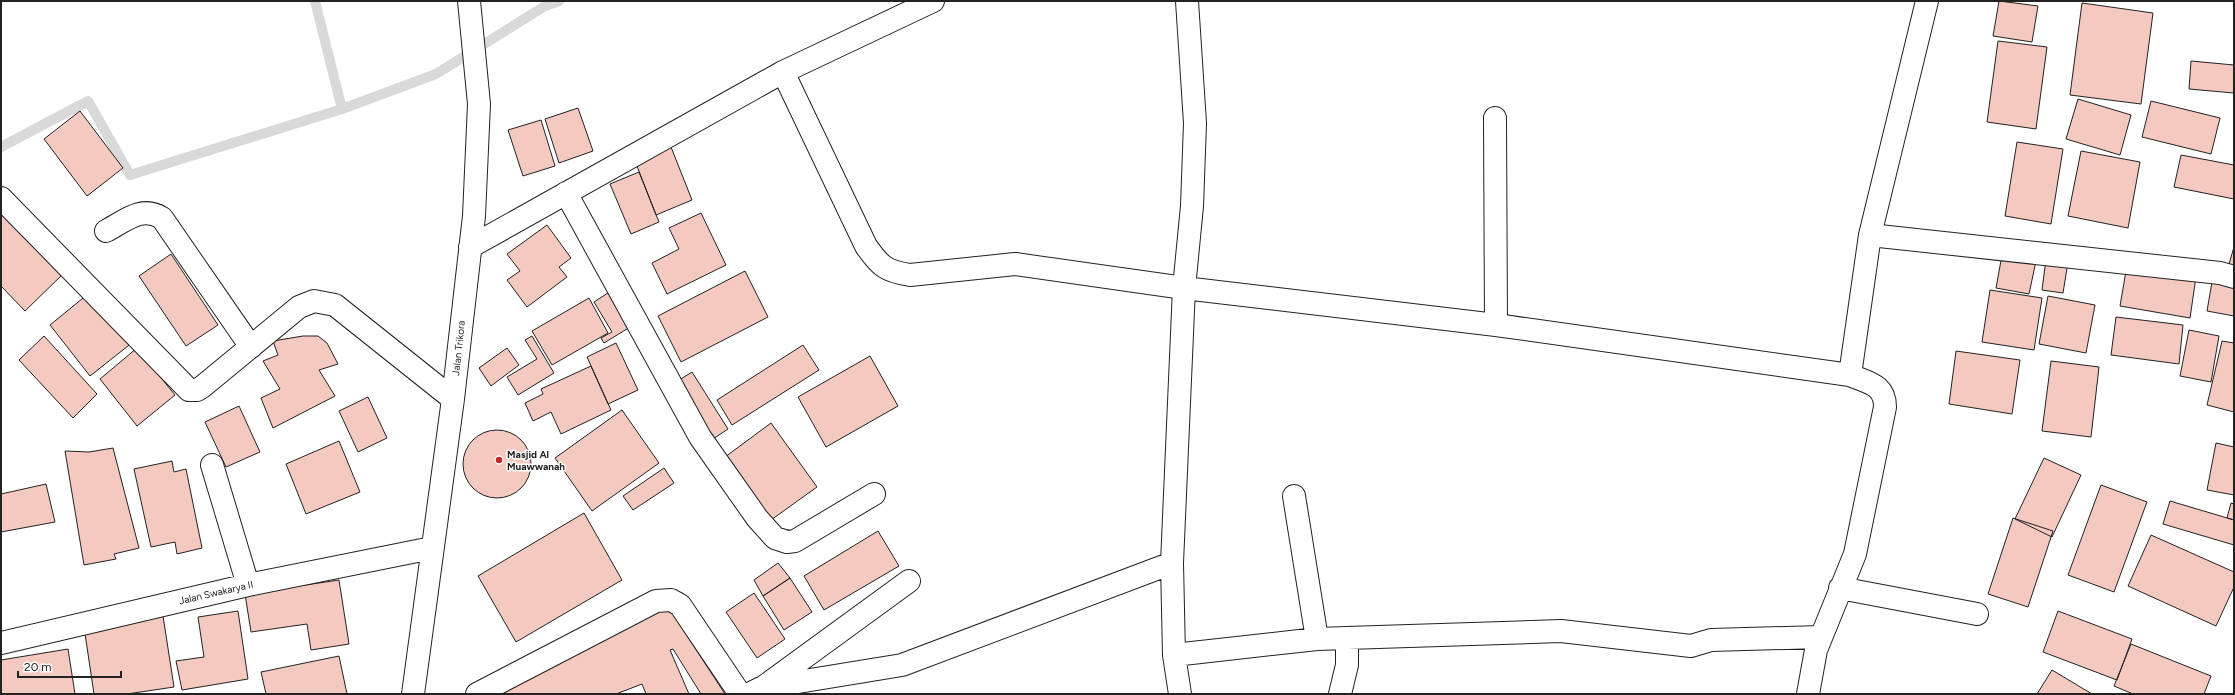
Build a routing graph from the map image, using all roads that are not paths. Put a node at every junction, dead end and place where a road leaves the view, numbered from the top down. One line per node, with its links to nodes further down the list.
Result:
1 (933, 1): 5 (street)
2 (1187, 1): 13 (street)
3 (1927, 1): 10 (street)
4 (470, 9): 11 (street, Jalan Trikora)
5 (782, 72): 7 (street); 13 (street)
6 (1495, 118): 14 (street)
7 (566, 193): 11 (street); 19 (street)
8 (1, 198): 15 (street)
9 (106, 231): 15 (street)
10 (1870, 235): 12 (street); 16 (street)
11 (470, 246): 17 (street, Jalan Trikora)
12 (2234, 277)
13 (1184, 288): 14 (street); 22 (street)
14 (1496, 325): 16 (street)
15 (251, 347): 17 (street)
16 (1850, 375): 25 (street)
17 (453, 399): 21 (street, Jalan Trikora)
18 (212, 465): 24 (street)
19 (874, 494)
20 (1294, 496): 28 (street)
21 (432, 548): 24 (street, Jalan Swakarya II); 33 (street, Jalan Trikora)
22 (1172, 563): 31 (street); 32 (street)
23 (909, 581): 32 (street)
24 (248, 584): 30 (street, Jalan Swakarya II)
25 (1840, 588): 26 (street); 27 (street)
26 (1977, 614)
27 (1821, 637): 29 (street); 38 (street)
28 (1316, 638): 29 (street); 31 (street)
29 (1347, 638): 37 (street)
30 (1, 643)
31 (1174, 655): 36 (street)
32 (755, 691)
33 (413, 694)
34 (477, 694): 35 (street)
35 (740, 694)
36 (1180, 694)
37 (1340, 694)
38 (1808, 694)

